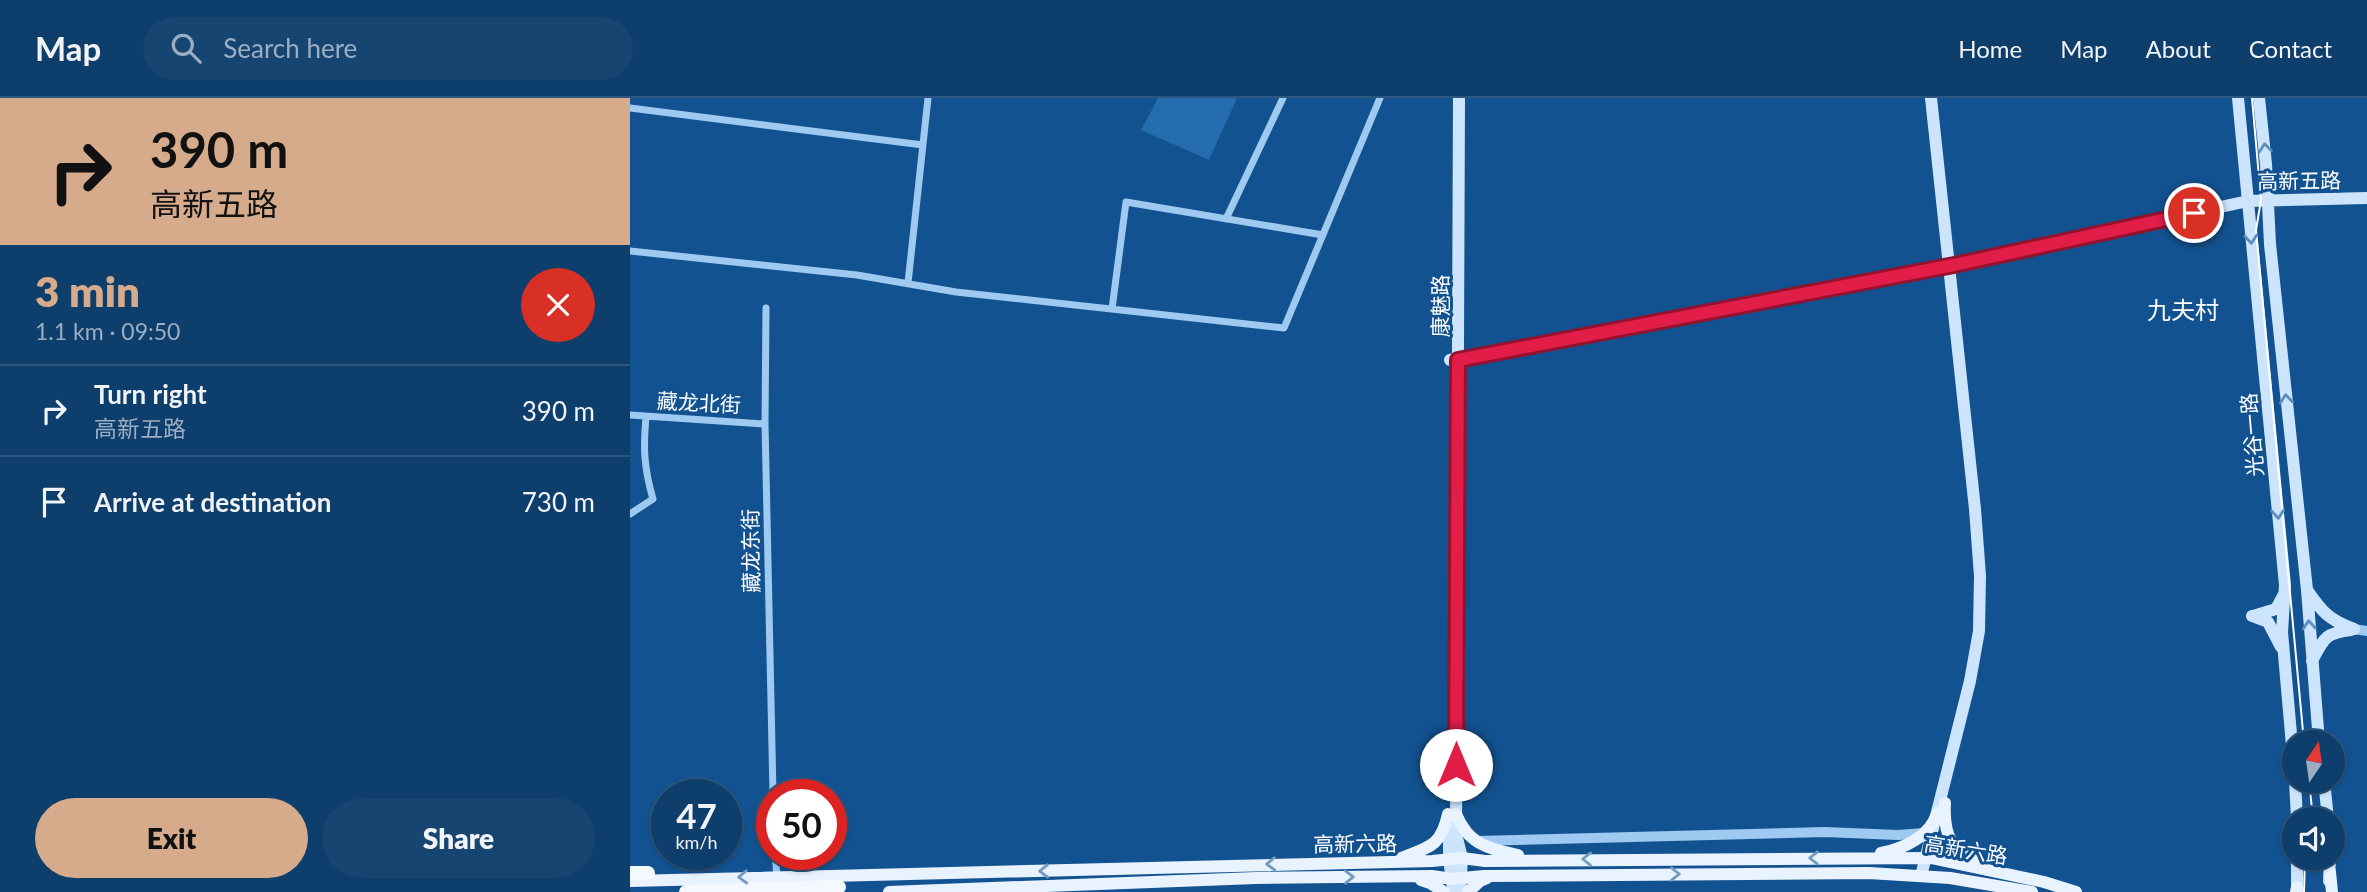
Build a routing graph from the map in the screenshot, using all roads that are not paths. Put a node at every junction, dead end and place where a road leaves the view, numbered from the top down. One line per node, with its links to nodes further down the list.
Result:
1 (928, 98): 10 (street)
2 (1283, 98): 14 (street)
3 (1380, 98): 15 (street)
4 (1451, 98): 21 (main road, 康魅路)
5 (1459, 98): 21 (main road, 康魅路)
6 (1933, 98): 17 (main road)
7 (2238, 98): 13 (main road, 光谷一路)
8 (2259, 98): 12 (main road, 光谷一路, one-way to 8)
9 (630, 108): 10 (street)
10 (923, 145): 18 (street)
11 (2367, 198): 12 (main road, 高新五路)
12 (2268, 200): 13 (main road, 高新五路); 27 (main road, 光谷一路, one-way to 12)
13 (2248, 201): 17 (main road, 高新五路); 26 (main road, 光谷一路, one-way to 26)
14 (1226, 219): 15 (street); 20 (street)
15 (1323, 235): 20 (street)
16 (630, 251): 18 (street)
17 (1951, 266): 21 (main road, 高新五路); 34 (main road)
18 (908, 283): 20 (street)
19 (766, 307): 24 (street, 藏龙东街)
20 (1112, 309)
21 (1454, 360): 35 (main road, 康魅路)
22 (630, 415): 23 (street, 藏龙北街)
23 (646, 417): 24 (street, 藏龙北街); 25 (street)
24 (765, 424): 33 (street, 藏龙东街)
25 (630, 514)
26 (2285, 585): 29 (main road, 光谷一路); 29 (main road)
27 (2307, 590): 28 (main road); 30 (main road, 光谷一路, one-way to 27)
28 (2360, 630): 30 (main road)
29 (2283, 653): 31 (main road, 光谷一路)
30 (2312, 662): 32 (main road, 光谷一路)
31 (2290, 730)
32 (2318, 730)
33 (773, 779)
34 (1941, 808): 36 (main road); 40 (main road); 48 (main road)
35 (1452, 814): 37 (main road); 38 (main road, 康魅路); 42 (main road)
36 (1924, 833): 37 (street); 39 (main road)
37 (1476, 841): 41 (main road)
38 (1455, 858): 41 (main road, 高新六路); 42 (main road, 高新六路); 54 (main road, 康魅路)
39 (1858, 858): 40 (main road, 高新六路); 41 (main road, 高新六路, one-way to 41)
40 (1929, 858): 48 (main road, 高新六路); 51 (main road)
41 (1535, 860)
42 (1390, 862): 49 (main road, 高新六路, one-way to 49)
43 (776, 870): 49 (street)
44 (2297, 870): 56 (main road)
45 (2330, 870): 65 (main road)
46 (630, 873): 47 (highway)
47 (648, 873)
48 (2004, 874): 64 (main road, 高新六路)
49 (777, 876): 53 (main road, 高新六路, one-way to 53); 58 (street)
50 (1494, 876): 51 (main road, 高新六路, one-way to 51); 54 (main road, 高新六路); 62 (main road)
51 (1925, 876): 63 (main road, 高新六路)
52 (1393, 877): 54 (main road, 高新六路); 59 (main road, 高新六路, one-way to 52); 60 (main road)
53 (630, 881)
54 (1455, 883): 61 (main road, 康魅路)
55 (839, 887): 57 (highway, bridge)
56 (2297, 890)
57 (686, 892)
58 (778, 892)
59 (889, 892)
60 (1444, 892)
61 (1460, 892)
62 (1468, 892)
63 (2032, 892)
64 (2076, 892)
65 (2330, 892)

